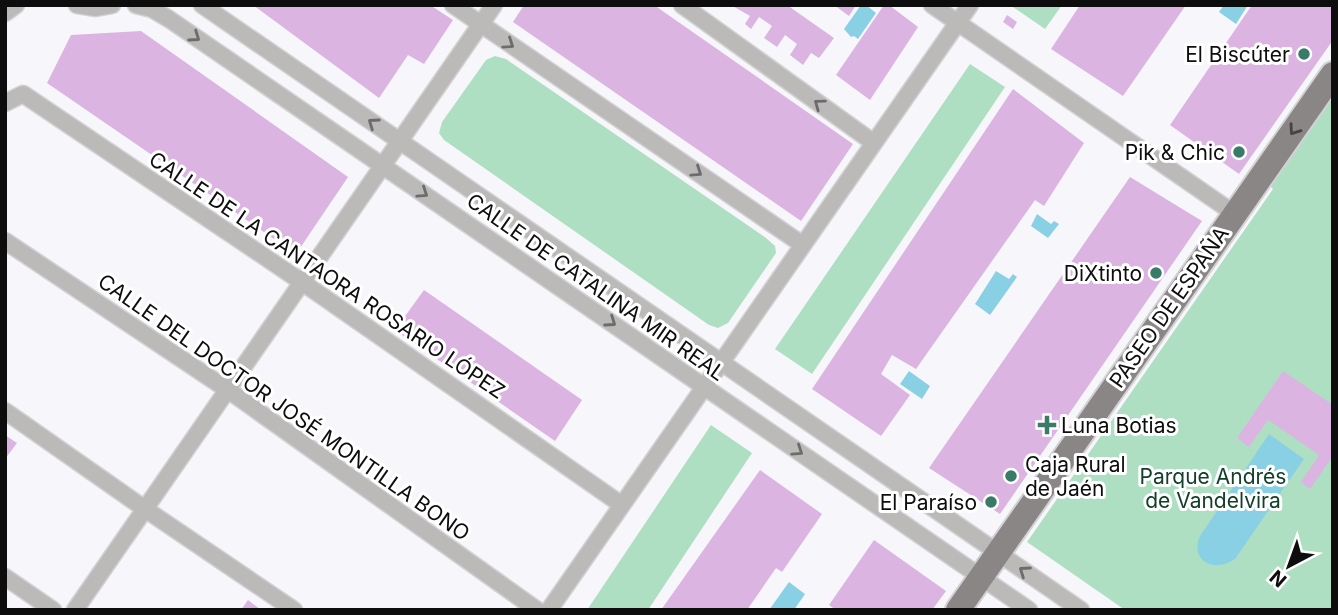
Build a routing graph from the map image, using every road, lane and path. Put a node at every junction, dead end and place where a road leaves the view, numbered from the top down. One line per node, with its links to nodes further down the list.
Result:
1 (16, 5): 11 (street)
2 (77, 5): 3 (street)
3 (112, 5)
4 (136, 5): 18 (street, CALLE DE CATALINA MIR REAL, one-way to 18)
5 (202, 5): 16 (street, CALLE DE CATALINA MIR REAL, one-way to 5)
6 (453, 5): 13 (street)
7 (494, 5): 13 (street)
8 (682, 5): 17 (street, one-way to 8)
9 (932, 5): 12 (street)
10 (970, 5): 12 (street)
11 (5, 13)
12 (958, 23): 17 (street); 19 (street)
13 (481, 24): 16 (street); 21 (street, one-way to 21)
14 (1333, 74): 19 (main road, PASEO DE ESPAÑA, one-way to 19)
15 (5, 103): 22 (street, CALLE DE LA CANTAORA ROSARIO LÓPEZ)
16 (400, 141): 18 (street); 23 (street, CALLE DE CATALINA MIR REAL)
17 (874, 143): 21 (street)
18 (383, 166): 22 (street); 24 (street, CALLE DE CATALINA MIR REAL, one-way to 24)
19 (1234, 214): 29 (main road, PASEO DE ESPAÑA)
20 (5, 241): 25 (street, CALLE DEL DOCTOR JOSÉ MONTILLA BONO)
21 (803, 245): 23 (street)
22 (302, 282): 25 (street); 27 (street, CALLE DE LA CANTAORA ROSARIO LÓPEZ)
23 (721, 363): 24 (street); 29 (street, CALLE DE CATALINA MIR REAL)
24 (704, 387): 27 (street); 31 (street, CALLE DE CATALINA MIR REAL, one-way to 31)
25 (228, 390): 28 (street); 35 (street, CALLE DEL DOCTOR JOSÉ MONTILLA BONO)
26 (5, 411): 28 (street)
27 (622, 505): 36 (street)
28 (145, 509): 33 (street); 34 (street)
29 (997, 552): 31 (main road, PASEO DE ESPAÑA); 39 (street, CALLE DE CATALINA MIR REAL, one-way to 29)
30 (5, 577): 32 (street)
31 (980, 577): 37 (main road, PASEO DE ESPAÑA); 38 (street, CALLE DE CATALINA MIR REAL)
32 (53, 610)
33 (75, 610)
34 (294, 610)
35 (537, 610)
36 (549, 610)
37 (958, 610)
38 (1029, 610)
39 (1080, 610)

